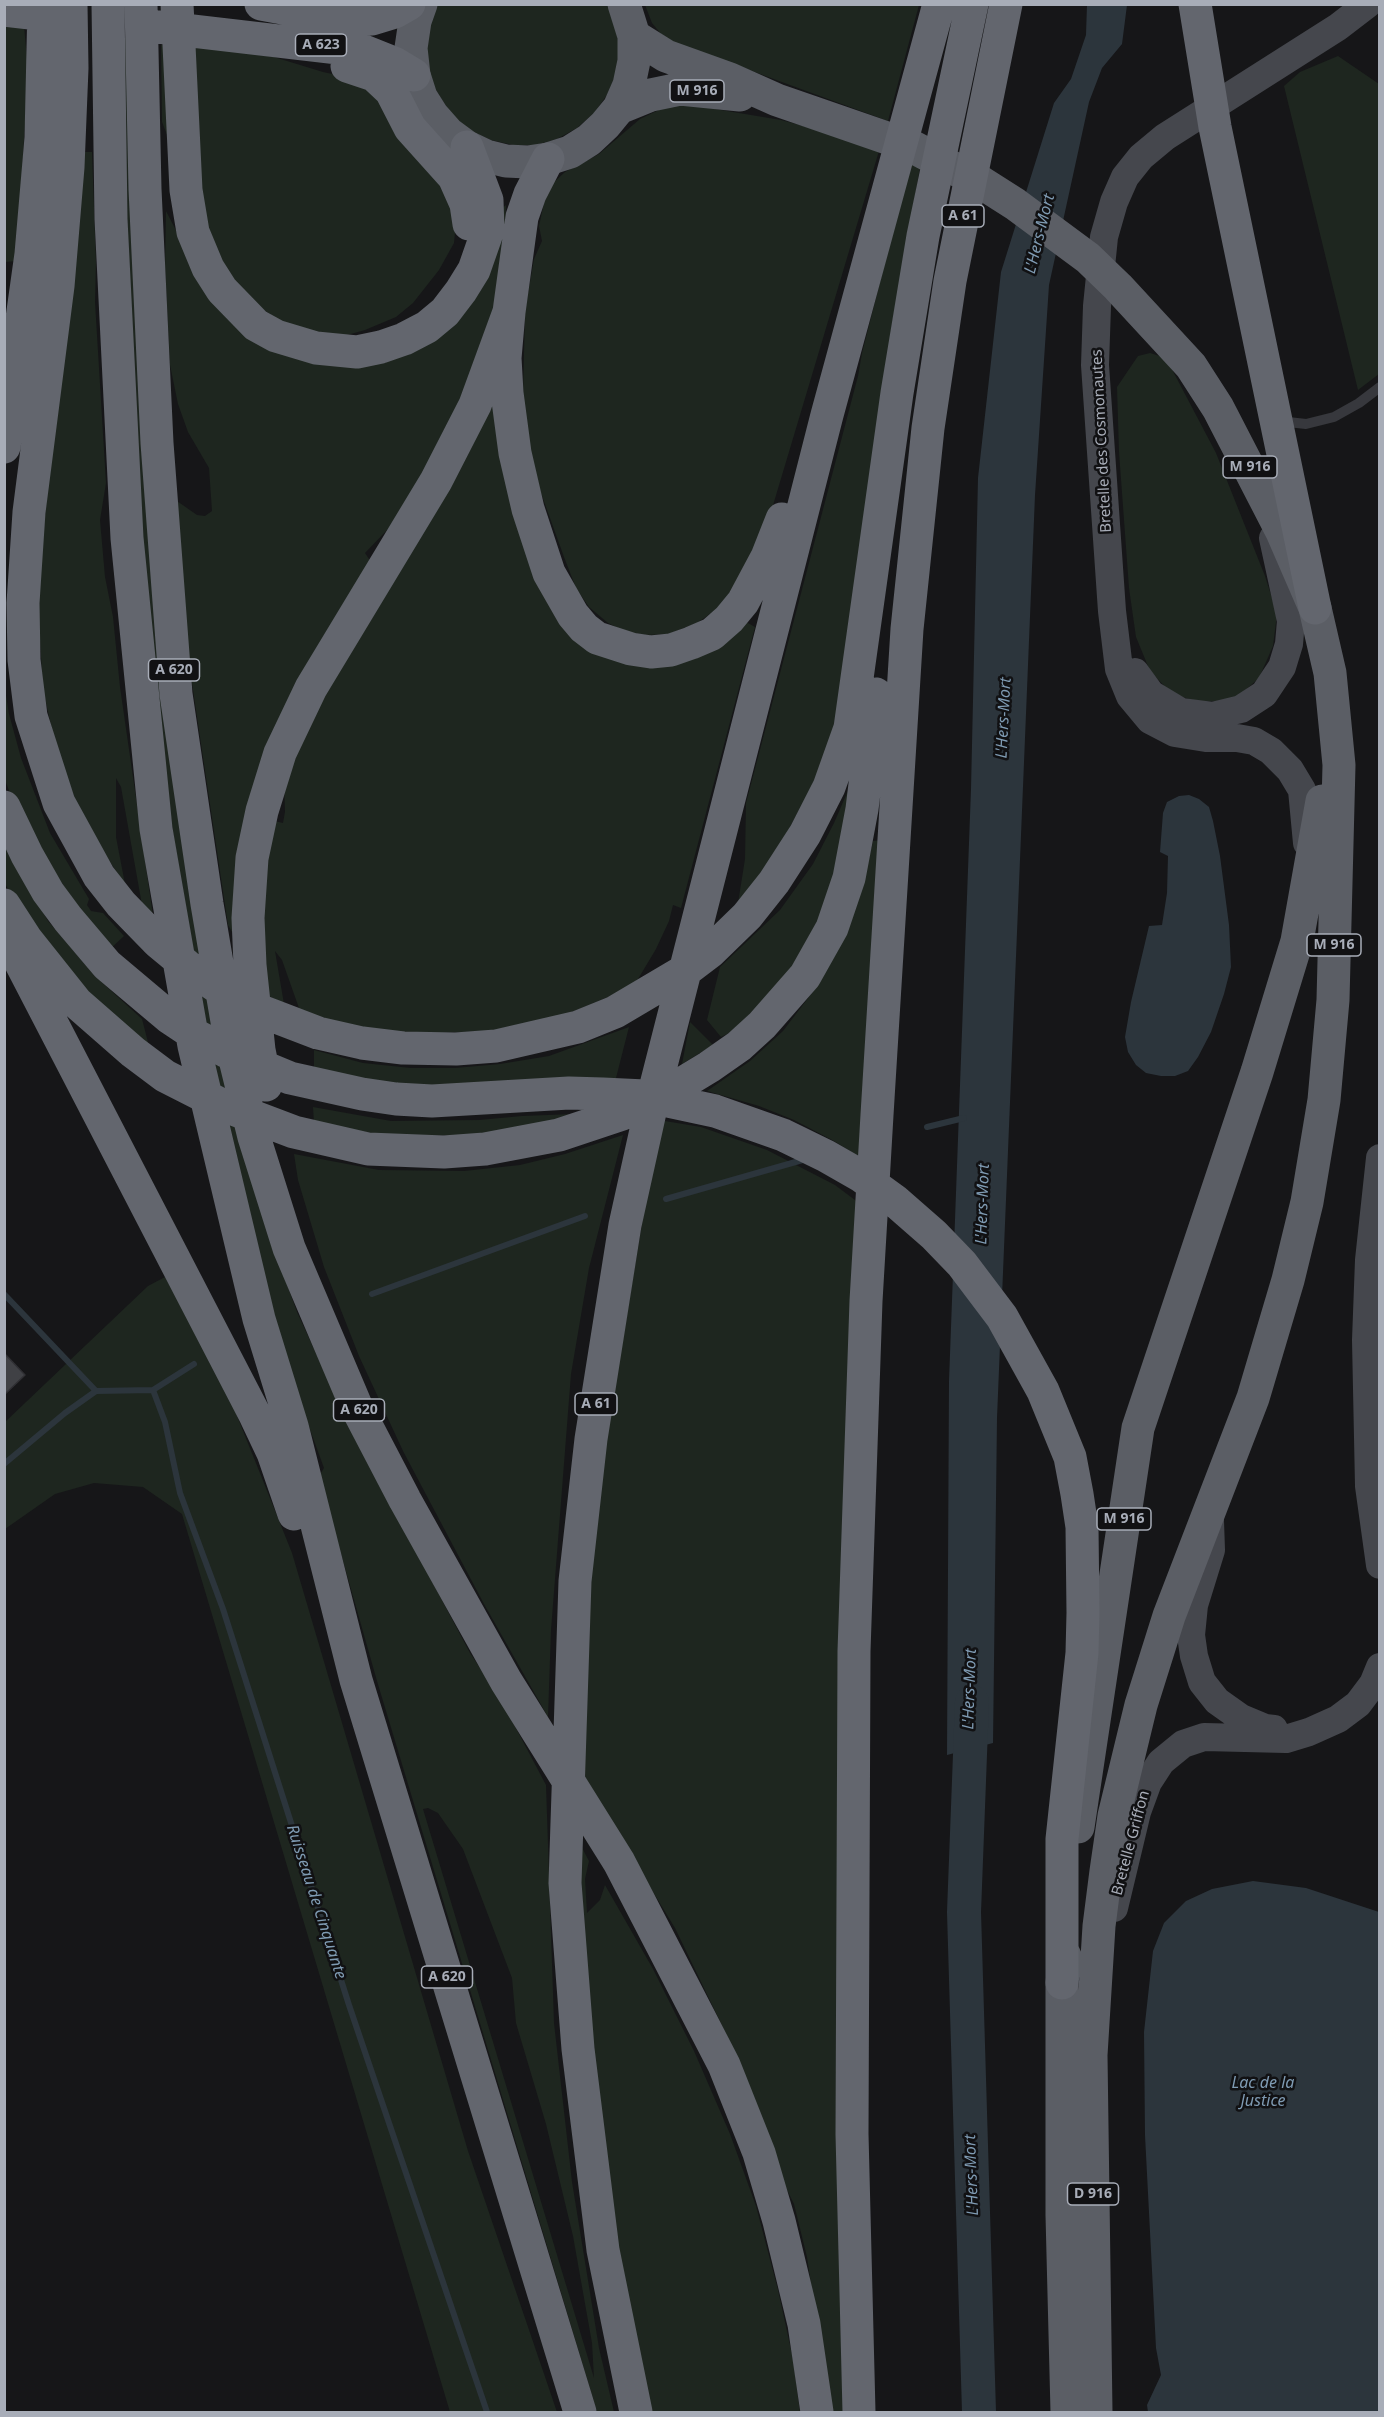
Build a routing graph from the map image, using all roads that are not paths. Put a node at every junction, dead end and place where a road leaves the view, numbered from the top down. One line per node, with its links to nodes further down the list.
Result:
1 (71, 4): 33 (highway)
2 (108, 4): 46 (highway, A 620)
3 (141, 4): 42 (highway, A 620)
4 (177, 4): 26 (highway)
5 (261, 4): 15 (highway, A 623)
6 (281, 4): 15 (highway)
7 (409, 4): 15 (highway, A 623)
8 (421, 4): 21 (highway)
9 (624, 4): 19 (highway)
10 (939, 4): 30 (highway, A 61)
11 (972, 4): 33 (highway)
12 (1006, 4): 53 (highway, A 61)
13 (1195, 4): 31 (highway)
14 (1368, 4): 18 (main road, Bretelle des Cosmonautes)
15 (273, 5)
16 (24, 9): 20 (highway, A 623); 32 (highway)
17 (1380, 22): 18 (main road, Bretelle des Cosmonautes)
18 (1338, 27): 36 (main road, Bretelle des Cosmonautes)
19 (634, 36): 22 (highway, M 916); 23 (highway)
20 (285, 42): 21 (highway, A 623); 26 (highway)
21 (414, 75): 24 (highway)
22 (777, 100): 23 (highway, M 916); 28 (highway, M 916)
23 (619, 108): 25 (highway)
24 (467, 147): 25 (highway); 26 (highway)
25 (548, 159): 27 (highway)
26 (461, 291)
27 (509, 312): 30 (highway); 42 (highway)
28 (1166, 338): 34 (highway, M 916); 35 (highway, M 916)
29 (1380, 387): 31 (lane)
30 (827, 416): 51 (highway, A 61)
31 (1276, 421): 35 (highway)
32 (4, 447)
33 (880, 514): 39 (highway)
34 (1274, 538): 36 (main road, Bretelle des Cosmonautes); 38 (highway, M 916)
35 (1315, 608): 43 (highway, M 916)
36 (1112, 611): 38 (main road, Bretelle des Cosmonautes)
37 (4, 807): 49 (highway)
38 (1309, 866): 49 (highway, M 916)
39 (4, 905)
40 (4, 932): 46 (highway)
41 (1380, 1158): 44 (main road)
42 (318, 1318): 52 (highway, A 620)
43 (1210, 1508): 47 (main road, Bretelle Griffon); 48 (highway, M 916)
44 (1380, 1565)
45 (1380, 1667): 47 (main road, Bretelle Griffon)
46 (356, 1680): 50 (highway, A 620)
47 (1309, 1732): 48 (main road, Bretelle Griffon)
48 (1097, 1975): 55 (highway, D 916)
49 (1062, 1983): 54 (highway, D 916)
50 (580, 2412)
51 (636, 2412)
52 (817, 2412)
53 (859, 2412)
54 (1067, 2412)
55 (1096, 2412)

